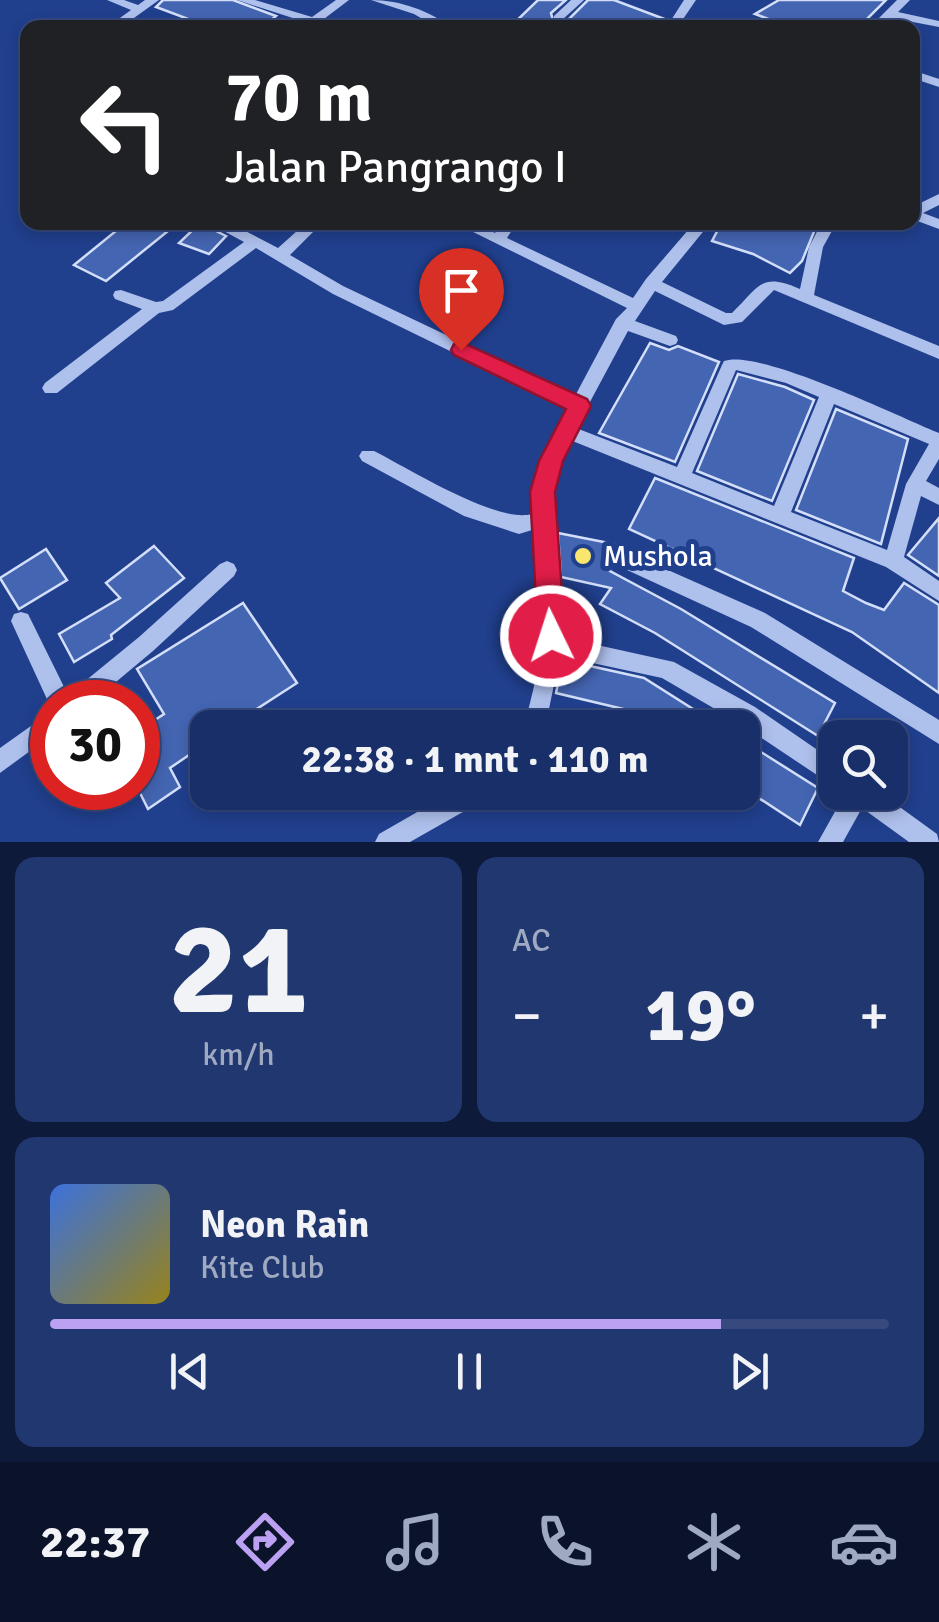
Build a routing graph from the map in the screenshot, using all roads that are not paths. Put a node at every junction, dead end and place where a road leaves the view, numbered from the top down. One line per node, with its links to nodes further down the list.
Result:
1 (113, 0): 8 (street)
2 (153, 0): 8 (street)
3 (243, 0): 12 (street)
4 (343, 0): 13 (street)
5 (377, 0): 14 (street)
6 (578, 0): 10 (street)
7 (904, 0): 9 (street)
8 (139, 9): 11 (street)
9 (892, 14): 15 (street); 16 (street)
10 (558, 18)
11 (123, 20)
12 (298, 20)
13 (315, 20)
14 (433, 20)
15 (884, 20)
16 (939, 24)
17 (231, 230): 24 (street)
18 (307, 230): 25 (street)
19 (478, 230): 23 (street)
20 (505, 230): 23 (street)
21 (697, 230): 26 (street)
22 (826, 230): 28 (street)
23 (499, 239): 29 (street)
24 (255, 241): 25 (street); 30 (street)
25 (279, 256): 36 (street)
26 (651, 282): 28 (street); 29 (street)
27 (121, 295): 30 (street)
28 (806, 296): 33 (street)
29 (634, 305): 31 (street)
30 (155, 308): 34 (street)
31 (622, 323): 32 (street); 36 (street)
32 (670, 340)
33 (939, 354)
34 (50, 388)
35 (829, 394): 38 (street); 40 (street); 43 (street)
36 (580, 406): 37 (street)
37 (565, 431): 40 (street); 44 (street)
38 (939, 442): 41 (street)
39 (368, 456): 44 (street)
40 (682, 476): 43 (street)
41 (915, 484): 42 (street); 45 (street)
42 (939, 497)
43 (780, 515): 45 (street)
44 (542, 519): 53 (street)
45 (893, 561): 48 (street)
46 (634, 564): 54 (street)
47 (226, 570): 52 (street)
48 (939, 592)
49 (22, 621): 51 (street)
50 (562, 647): 57 (street)
51 (50, 680)
52 (103, 680)
53 (539, 710)
54 (939, 733)
55 (30, 739): 56 (street)
56 (0, 762)
57 (818, 764)
58 (444, 810): 61 (street)
59 (849, 810): 62 (street)
60 (884, 810): 63 (street)
61 (387, 842)
62 (830, 842)
63 (929, 842)

